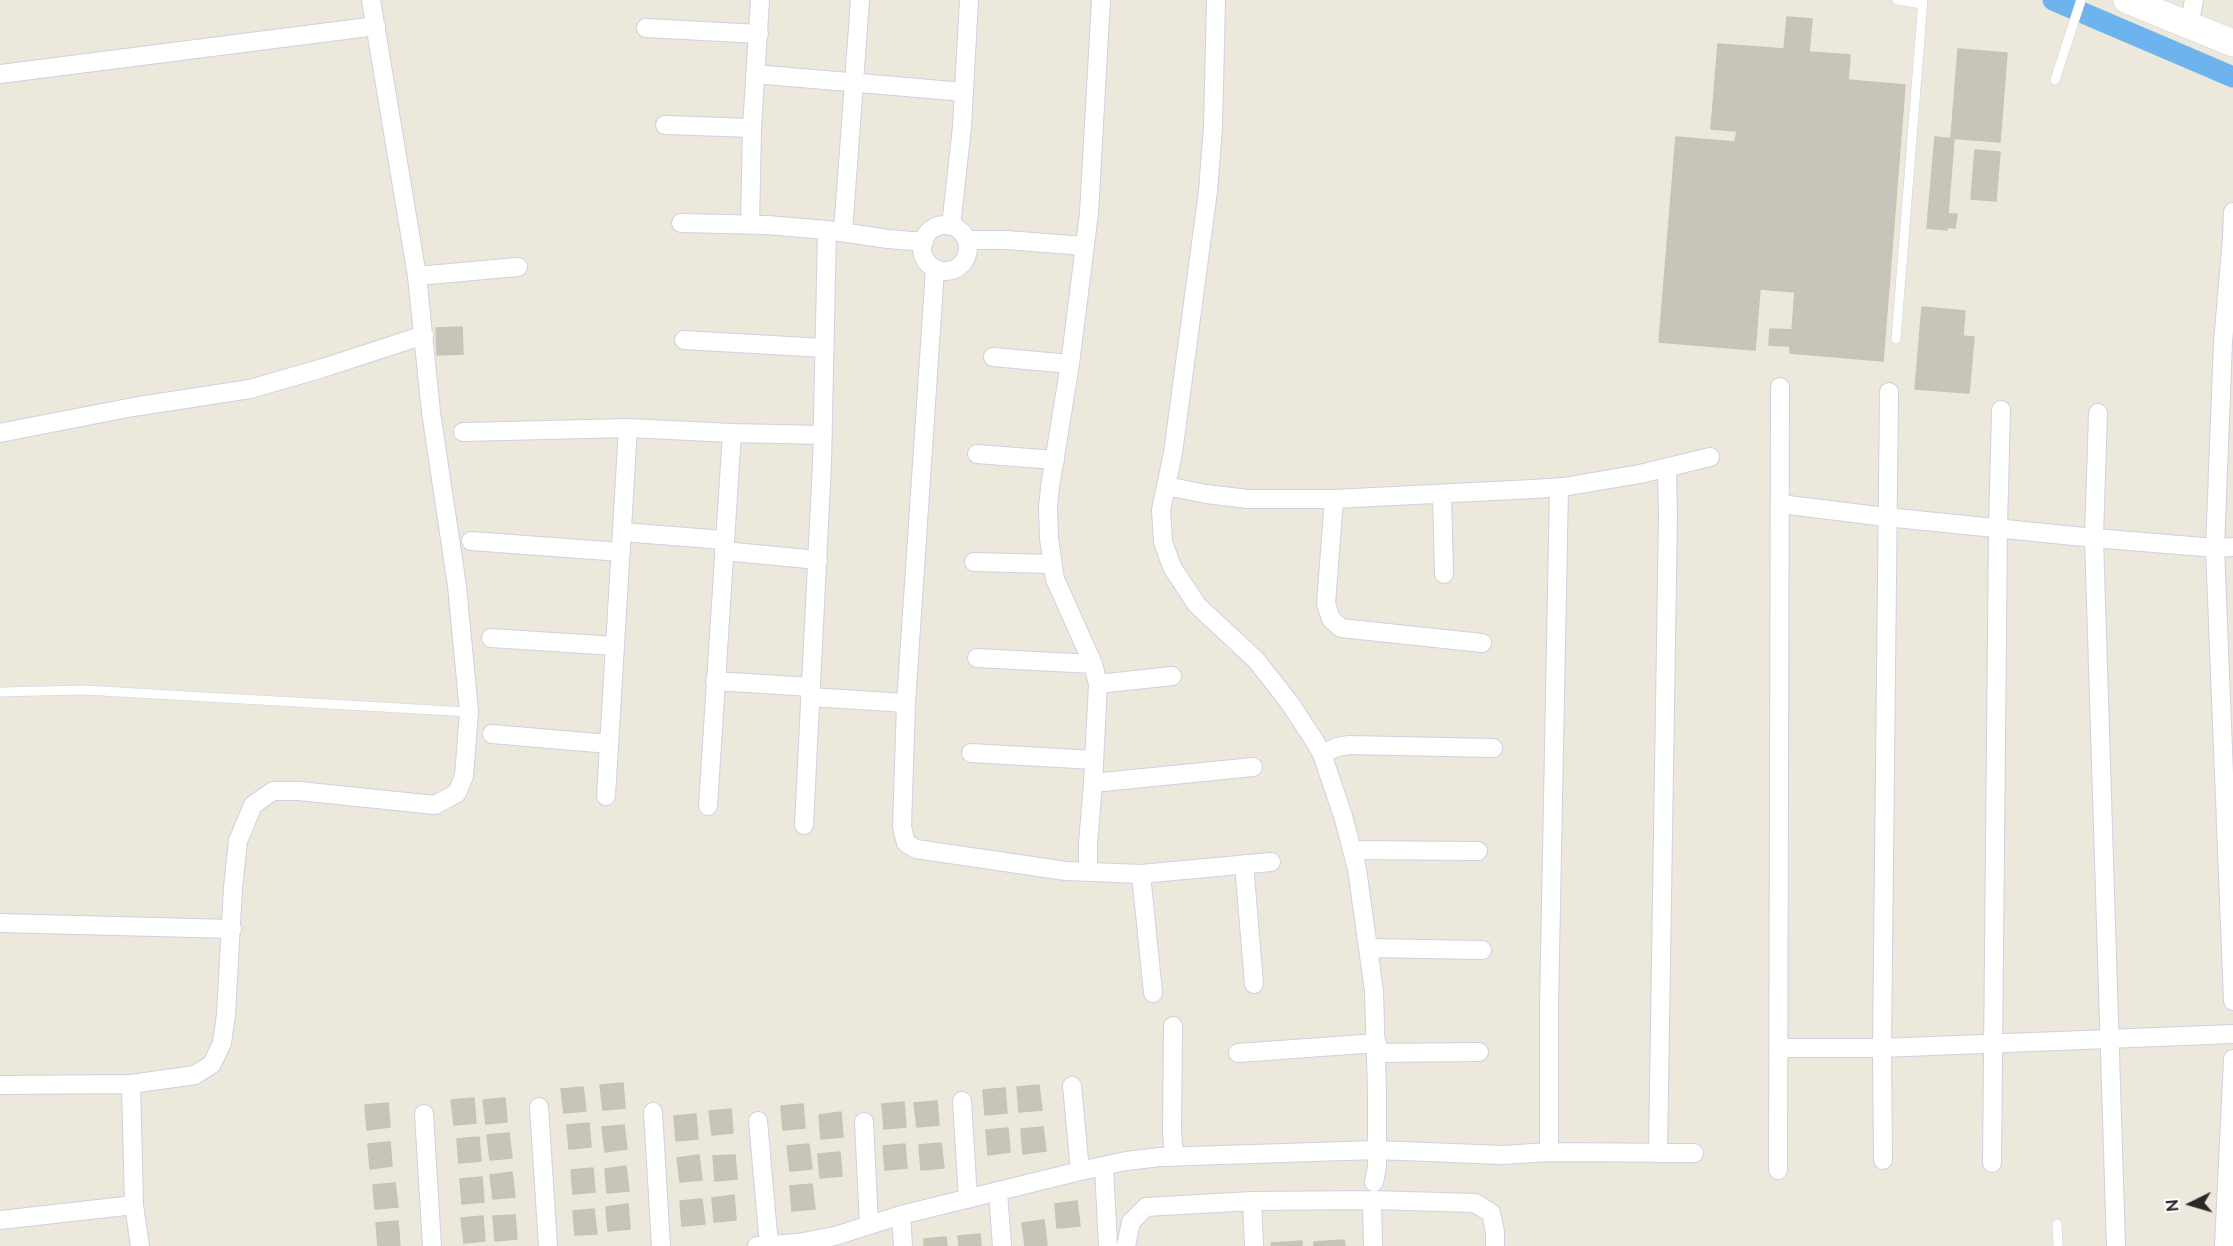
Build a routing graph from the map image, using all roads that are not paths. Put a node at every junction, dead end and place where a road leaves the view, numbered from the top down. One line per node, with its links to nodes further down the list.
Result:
1 (371, 0): 12 (street)
2 (760, 0): 15 (street)
3 (860, 0): 20 (street)
4 (969, 0): 21 (street)
5 (1101, 0): 32 (street)
6 (1216, 0): 55 (street)
7 (1897, 0): 11 (lane)
8 (2081, 0): 19 (lane)
9 (2129, 0): 13 (street)
10 (2194, 0): 13 (street)
11 (1922, 2): 37 (lane)
12 (376, 26): 18 (street); 35 (street)
13 (2189, 26): 16 (street)
14 (646, 28): 15 (street)
15 (759, 34): 17 (street)
16 (2233, 43)
17 (755, 74): 20 (street); 23 (street)
18 (0, 75)
19 (2055, 80)
20 (855, 82): 21 (street); 28 (street)
21 (964, 92): 27 (street)
22 (665, 125): 23 (street)
23 (752, 128): 26 (street)
24 (2233, 212): 29 (street)
25 (681, 223): 26 (street)
26 (750, 224): 28 (street)
27 (951, 226): 30 (street); 31 (street)
28 (835, 231): 31 (street); 39 (street)
29 (2232, 237): 66 (street)
30 (967, 240): 32 (street); 34 (street)
31 (924, 242): 34 (street)
32 (1085, 246): 41 (street)
33 (518, 267): 35 (street)
34 (935, 268): 82 (street)
35 (417, 276): 36 (street)
36 (424, 335): 48 (street); 83 (street)
37 (1896, 339)
38 (684, 340): 39 (street)
39 (824, 348): 50 (street)
40 (993, 357): 41 (street)
41 (1070, 364): 53 (street)
42 (1780, 387): 59 (street)
43 (1888, 392): 60 (street)
44 (2001, 410): 61 (street)
45 (2098, 413): 63 (street)
46 (628, 428): 47 (street); 49 (street); 62 (street)
47 (463, 432)
48 (0, 433)
49 (732, 434): 50 (street); 65 (street)
50 (823, 435): 68 (street)
51 (977, 454): 53 (street)
52 (1710, 457): 54 (street)
53 (1055, 460): 70 (street)
54 (1666, 469): 56 (street); 129 (street)
55 (1166, 486): 58 (street); 88 (street)
56 (1559, 487): 57 (street); 128 (street)
57 (1442, 494): 58 (street); 71 (street)
58 (1334, 499): 73 (street)
59 (1780, 504): 60 (street); 113 (street)
60 (1886, 517): 61 (street); 114 (street)
61 (1998, 528): 63 (street); 111 (street)
62 (622, 532): 65 (street); 67 (street)
63 (2094, 538): 66 (street); 110 (street)
64 (471, 542): 67 (street)
65 (724, 545): 68 (street); 78 (street)
66 (2224, 547): 107 (street)
67 (621, 552): 74 (street)
68 (818, 560): 81 (street)
69 (974, 562): 70 (street)
70 (1052, 564): 76 (street)
71 (1444, 574)
72 (491, 638): 74 (street)
73 (1482, 642)
74 (615, 646): 85 (street)
75 (977, 658): 76 (street)
76 (1093, 664): 79 (street)
77 (1172, 676): 79 (street)
78 (715, 681): 81 (street); 93 (street)
79 (1098, 684): 89 (street)
80 (0, 692): 83 (lane)
81 (811, 692): 82 (street); 94 (street)
82 (906, 703): 99 (street)
83 (469, 712): 102 (street)
84 (492, 734): 85 (street)
85 (609, 744): 92 (street)
86 (1492, 748): 88 (street)
87 (971, 753): 89 (street)
88 (1322, 754): 95 (street)
89 (1094, 760): 91 (street)
90 (1254, 767): 91 (street)
91 (1093, 783): 99 (street)
92 (606, 796)
93 (708, 806)
94 (804, 825)
95 (1352, 850): 96 (street); 103 (street)
96 (1478, 851)
97 (1271, 862): 98 (street)
98 (1244, 864): 100 (street); 105 (street)
99 (1088, 872): 100 (street)
100 (1141, 874): 106 (street)
101 (0, 923): 102 (street)
102 (232, 929): 119 (street)
103 (1369, 948): 104 (street); 112 (street)
104 (1482, 950)
105 (1254, 984)
106 (1153, 993)
107 (2233, 1001)
108 (1173, 1026): 131 (street)
109 (2233, 1034): 110 (street)
110 (2108, 1039): 111 (street); 161 (street)
111 (1993, 1044): 114 (street); 133 (street)
112 (1377, 1048): 115 (street); 116 (street); 127 (street)
113 (1778, 1048): 114 (street); 135 (street)
114 (1881, 1048): 132 (street)
115 (1479, 1052)
116 (1238, 1053)
117 (2233, 1059): 162 (street)
118 (0, 1084): 119 (street)
119 (131, 1084): 141 (street)
120 (1072, 1086): 136 (street)
121 (962, 1101): 139 (street)
122 (539, 1107): 150 (street)
123 (653, 1112): 151 (street)
124 (424, 1114): 149 (street)
125 (758, 1121): 146 (street)
126 (864, 1122): 145 (street)
127 (1377, 1150): 128 (street); 131 (street); 137 (street)
128 (1549, 1152): 129 (street)
129 (1658, 1153): 130 (street)
130 (1694, 1153)
131 (1174, 1157): 134 (street)
132 (1883, 1160)
133 (1992, 1163)
134 (1104, 1167): 136 (street); 155 (street)
135 (1778, 1170)
136 (1080, 1171): 138 (street)
137 (1373, 1191): 140 (street); 158 (street); 159 (street)
138 (998, 1192): 139 (street); 154 (street)
139 (968, 1199): 142 (street)
140 (1252, 1201): 156 (street); 157 (street)
141 (134, 1205): 143 (street); 148 (street)
142 (901, 1215): 145 (street); 153 (street)
143 (0, 1220)
144 (2057, 1224): 160 (lane)
145 (869, 1225): 147 (street)
146 (769, 1245): 147 (street); 152 (street)
147 (791, 1245)
148 (140, 1246)
149 (432, 1246)
150 (548, 1246)
151 (661, 1246)
152 (757, 1246)
153 (903, 1246)
154 (1002, 1246)
155 (1108, 1246)
156 (1126, 1246)
157 (1254, 1246)
158 (1373, 1246)
159 (1495, 1246)
160 (2058, 1246)
161 (2116, 1246)
162 (2224, 1246)

